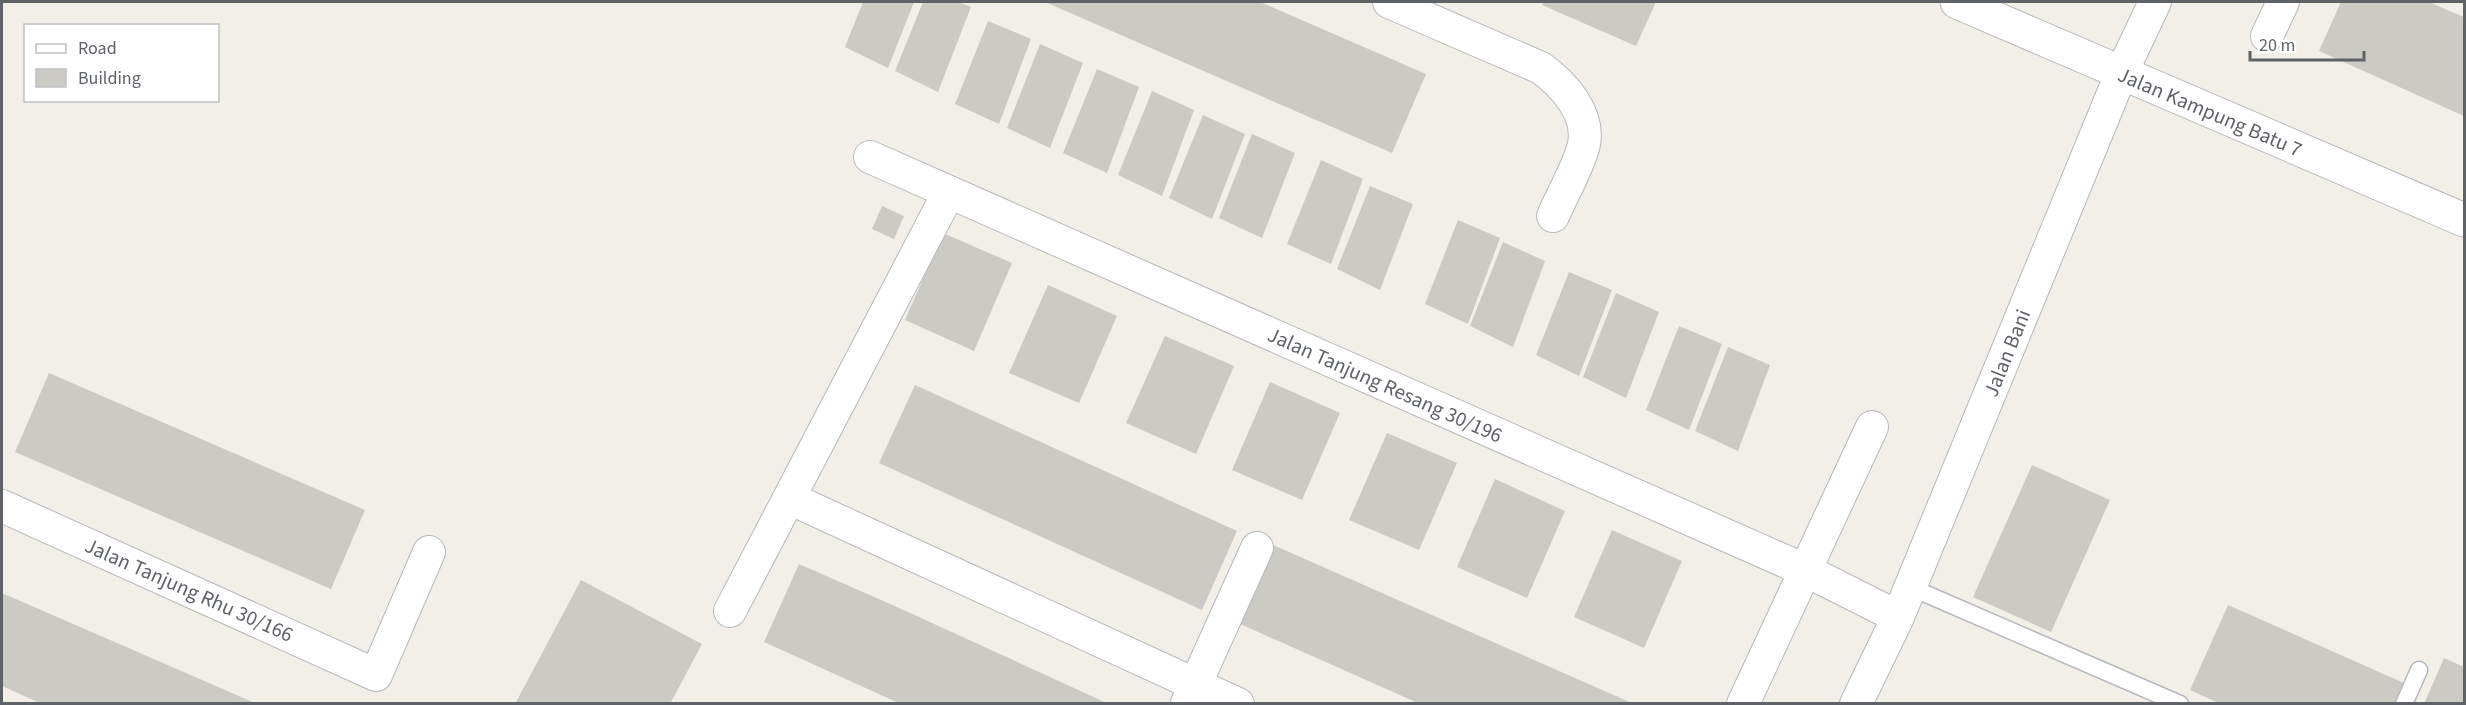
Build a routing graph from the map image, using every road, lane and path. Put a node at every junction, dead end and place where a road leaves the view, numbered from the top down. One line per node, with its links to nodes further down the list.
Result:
1 (1389, 2): 9 (street)
2 (1957, 2): 6 (street, Jalan Kampung Batu 7)
3 (2155, 2): 6 (street, Jalan Bani)
4 (2283, 2): 5 (street)
5 (2267, 36)
6 (2121, 74): 10 (street, Jalan Kampung Batu 7); 17 (street, Jalan Bani)
7 (870, 157): 8 (street, Jalan Tanjung Resang 30/196)
8 (949, 192): 12 (street); 16 (street, Jalan Tanjung Resang 30/196)
9 (1553, 216)
10 (2464, 220)
11 (1872, 427): 16 (street)
12 (789, 498): 18 (street); 21 (street)
13 (2, 506): 15 (street, Jalan Tanjung Rhu 30/166)
14 (1257, 548): 21 (street)
15 (429, 552)
16 (1807, 571): 19 (street, Jalan Tanjung Resang 30/196); 23 (street)
17 (1911, 587): 19 (street, Jalan Bani); 25 (lane)
18 (730, 611)
19 (1899, 617): 24 (street, Jalan Bani)
20 (2419, 670): 26 (lane)
21 (1191, 694): 22 (street)
22 (1238, 704)
23 (1743, 704)
24 (1856, 704)
25 (2180, 704)
26 (2404, 704)

